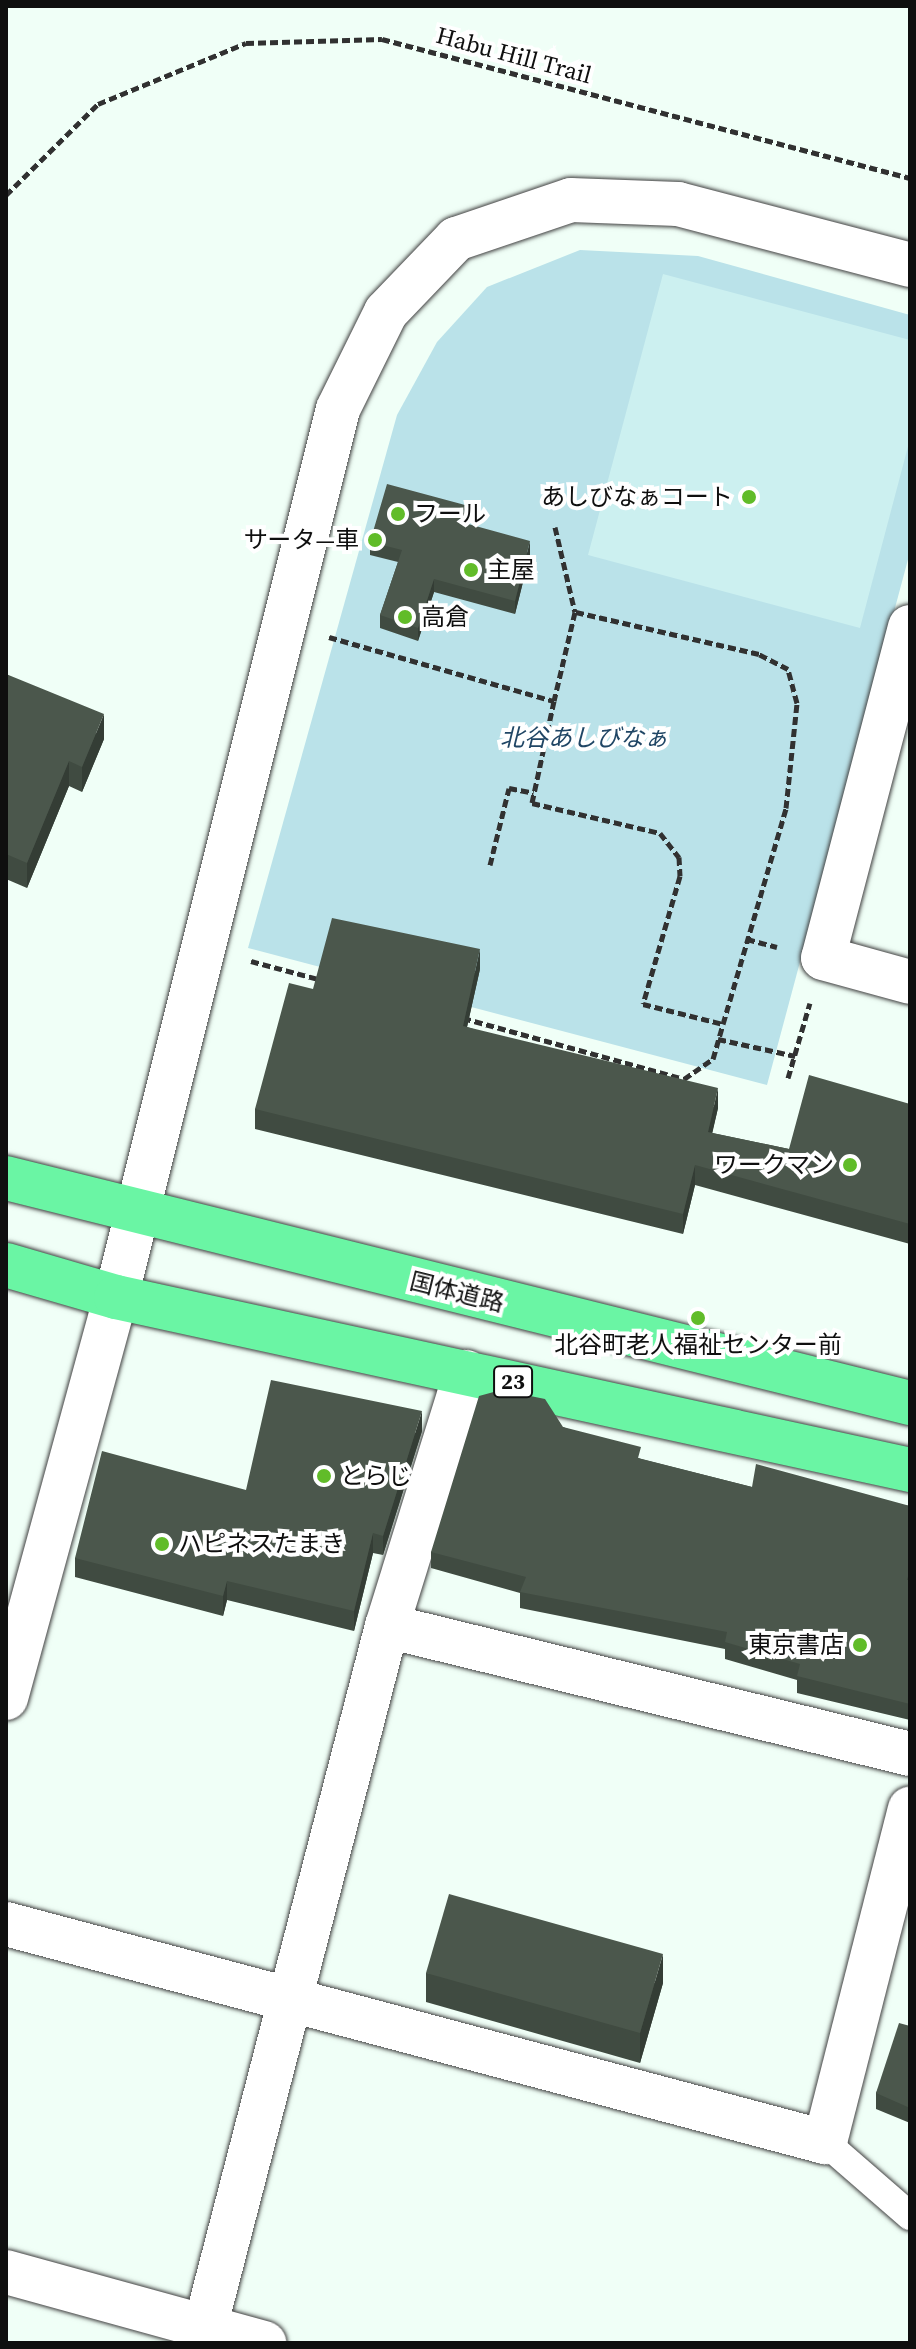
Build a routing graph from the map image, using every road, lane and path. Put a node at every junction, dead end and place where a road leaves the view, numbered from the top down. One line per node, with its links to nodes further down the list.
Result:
1 (910, 178): 2 (path, Habu Hill Trail)
2 (6, 195)
3 (910, 265): 6 (street)
4 (555, 527): 5 (path)
5 (575, 612): 8 (path); 16 (path)
6 (285, 625): 8 (path); 11 (street)
7 (910, 627): 12 (street)
8 (554, 701): 9 (path)
9 (534, 793): 10 (path); 16 (path)
10 (490, 865)
11 (204, 947): 14 (path); 21 (street)
12 (823, 958): 13 (street); 18 (path)
13 (910, 982)
14 (340, 985)
15 (445, 1013): 17 (path)
16 (723, 1024): 17 (path)
17 (718, 1039): 18 (path)
18 (795, 1056): 19 (path)
19 (788, 1078)
20 (6, 1178): 21 (main road, 国体道路)
21 (136, 1214): 23 (street); 25 (main road, 国体道路)
22 (6, 1265): 23 (main road, 23)
23 (116, 1297): 24 (main road, 23); 28 (street)
24 (466, 1372): 26 (main road, 23); 27 (street)
25 (910, 1403)
26 (910, 1470)
27 (387, 1626): 29 (street); 32 (street)
28 (6, 1698)
29 (910, 1754)
30 (910, 1809): 33 (street)
31 (6, 1924): 32 (street)
32 (289, 1998): 33 (street); 36 (street)
33 (825, 2142): 34 (lane)
34 (910, 2216)
35 (6, 2272): 36 (street)
36 (203, 2335): 37 (street)
37 (264, 2343)

